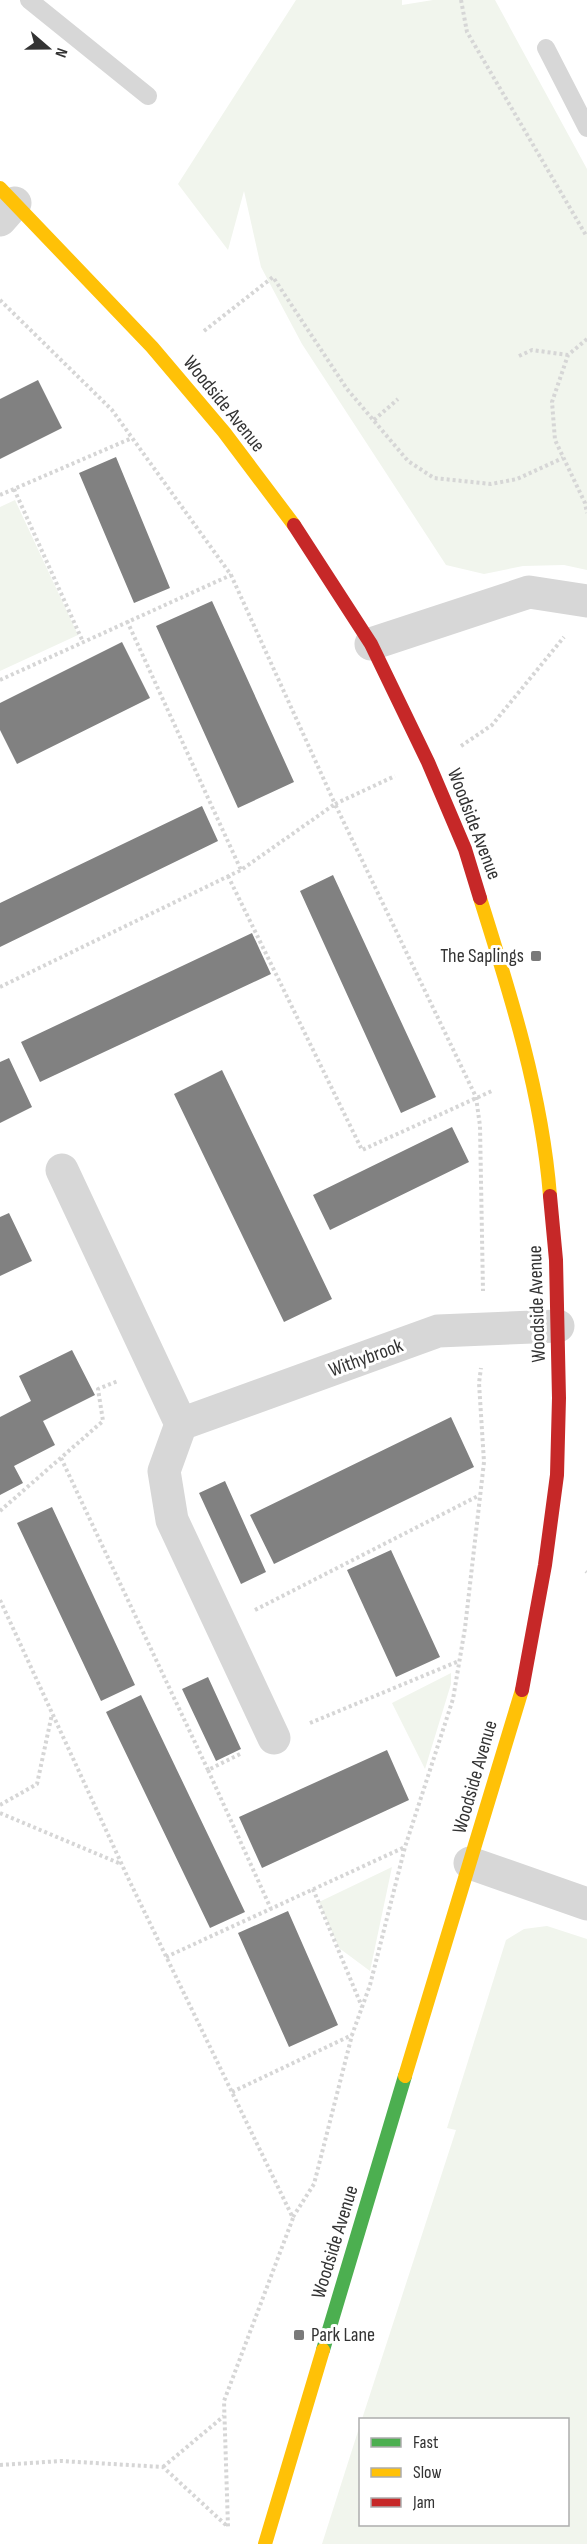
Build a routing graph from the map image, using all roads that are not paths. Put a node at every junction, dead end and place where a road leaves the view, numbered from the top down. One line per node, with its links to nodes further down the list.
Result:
1 (29, 0): 3 (lane)
2 (546, 48): 4 (lane)
3 (148, 96)
4 (587, 128)
5 (5, 204): 7 (street, Woodside Avenue)
6 (579, 615): 7 (street)
7 (371, 644): 9 (street, Woodside Avenue)
8 (62, 1170): 10 (street)
9 (558, 1326): 10 (street, Withybrook); 12 (street, Woodside Avenue)
10 (181, 1424): 11 (street)
11 (274, 1738)
12 (470, 1863): 13 (street); 14 (street, Woodside Avenue)
13 (587, 1904)
14 (265, 2544)

